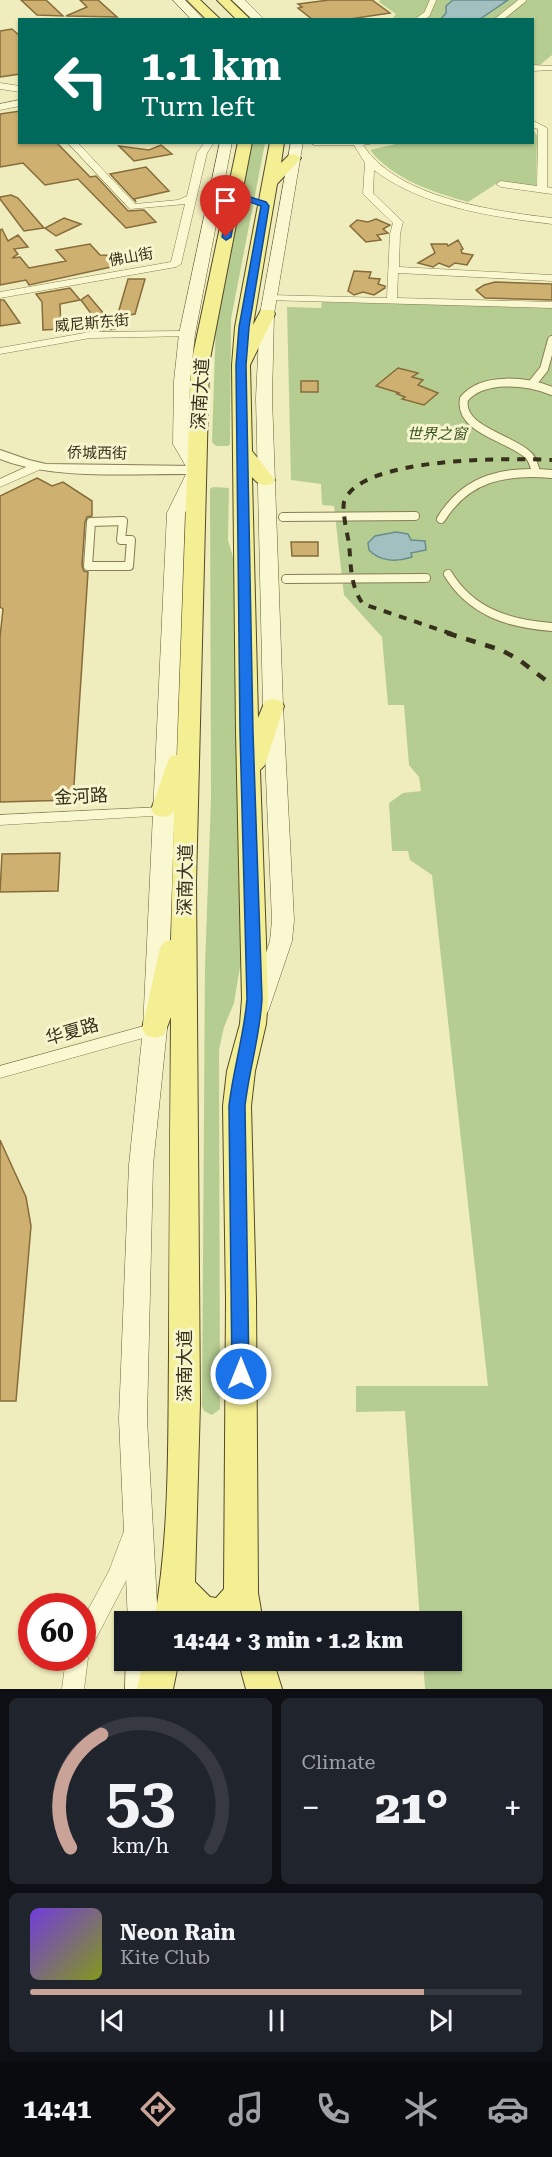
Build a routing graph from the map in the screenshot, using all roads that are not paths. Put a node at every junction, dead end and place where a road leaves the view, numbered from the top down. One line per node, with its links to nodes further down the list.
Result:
1 (179, 0): 7 (main road)
2 (193, 0): 8 (main road)
3 (223, 0): 9 (main road)
4 (238, 0): 10 (main road)
5 (433, 0): 11 (street)
6 (523, 0): 12 (street)
7 (197, 18)
8 (213, 18)
9 (243, 18)
10 (258, 18)
11 (422, 18)
12 (500, 18)
13 (534, 68): 14 (street)
14 (551, 68): 15 (street)
15 (550, 79)
16 (0, 86): 17 (street)
17 (18, 89)
18 (18, 103): 19 (street)
19 (0, 107)
20 (542, 127): 31 (street)
21 (72, 144): 35 (street)
22 (209, 144): 34 (street, 佛山街)
23 (226, 144): 47 (main road)
24 (277, 144): 32 (main road)
25 (297, 144): 28 (main road)
26 (358, 144): 29 (street)
27 (242, 145): 33 (main road, 深南大道)
28 (294, 159): 32 (main road); 39 (main road)
29 (370, 163): 37 (street); 40 (street)
30 (501, 184): 31 (street)
31 (547, 190)
32 (267, 193): 33 (main road); 38 (main road)
33 (234, 196): 46 (main road, 深南大道)
34 (192, 197): 35 (street); 36 (street, 佛山街)
35 (172, 204): 36 (street)
36 (188, 214): 42 (street, 佛山街)
37 (552, 221)
38 (261, 231): 39 (main road); 51 (main road)
39 (276, 262): 45 (main road)
40 (393, 270): 41 (street); 43 (street)
41 (552, 278)
42 (0, 295)
43 (392, 301): 44 (street); 45 (street)
44 (552, 305)
45 (268, 306): 51 (main road); 60 (main road)
46 (206, 326): 50 (main road); 57 (main road, 深南大道)
47 (187, 334): 49 (street, 威尼斯东街); 50 (main road)
48 (552, 340): 52 (street)
49 (0, 351)
50 (184, 362): 57 (main road)
51 (241, 365): 54 (main road)
52 (532, 384): 53 (street); 58 (street)
53 (552, 391)
54 (242, 451): 60 (main road); 74 (main road)
55 (0, 454): 56 (street, 侨城西街)
56 (35, 467): 57 (street, 侨城西街); 61 (street)
57 (196, 470): 69 (main road); 71 (main road, 深南大道)
58 (536, 472): 59 (street); 64 (street)
59 (552, 474)
60 (265, 480): 72 (main road)
61 (0, 483)
62 (415, 516): 63 (street)
63 (284, 517)
64 (441, 519)
65 (91, 522): 65 (street)
66 (448, 574): 70 (street)
67 (426, 578): 68 (street)
68 (286, 579)
69 (173, 607): 71 (main road); 75 (main road)
70 (552, 627)
71 (189, 677): 73 (main road, 深南大道)
72 (273, 706): 74 (main road); 78 (main road)
73 (188, 736): 75 (main road); 77 (main road, 深南大道)
74 (248, 784): 78 (main road)
75 (163, 811): 76 (street, 金河路); 79 (main road)
76 (0, 820)
77 (184, 884): 79 (main road); 82 (main road, 深南大道)
78 (253, 1024): 83 (main road)
79 (156, 1029): 80 (street, 华夏路); 81 (main road)
80 (0, 1072)
81 (138, 1498): 84 (main road); 86 (street)
82 (178, 1583): 83 (main road); 85 (main road, 深南大道)
83 (243, 1607)
84 (143, 1611)
85 (173, 1611)
86 (96, 1617)
87 (75, 1671): 91 (street)
88 (141, 1671): 92 (main road)
89 (160, 1671): 93 (main road)
90 (258, 1671): 94 (main road)
91 (73, 1689)
92 (140, 1689)
93 (156, 1689)
94 (264, 1689)

